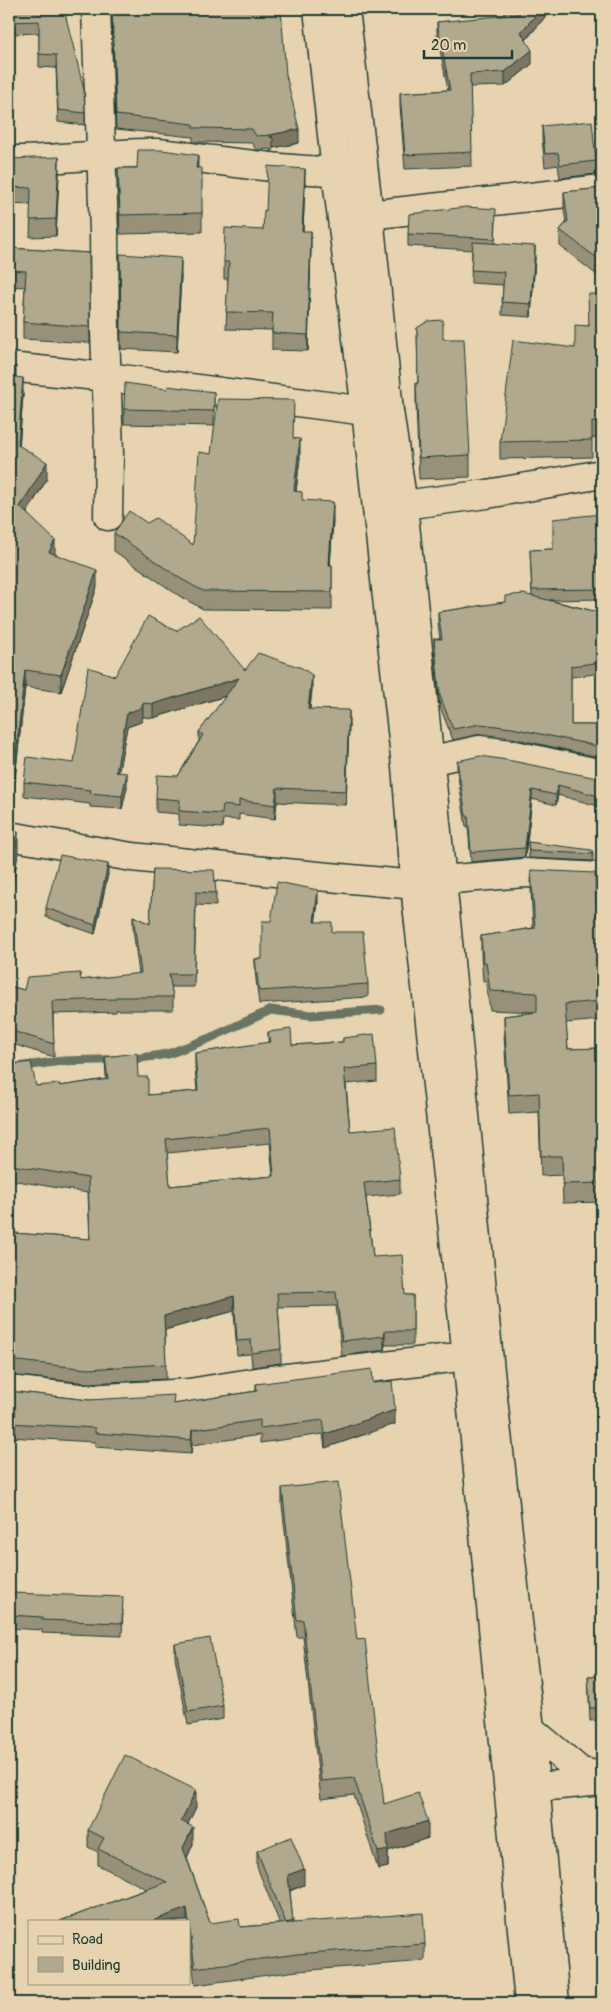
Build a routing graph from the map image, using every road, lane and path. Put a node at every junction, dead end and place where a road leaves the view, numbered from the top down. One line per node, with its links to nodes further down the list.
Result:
1 (96, 9): 4 (street)
2 (318, 9): 7 (street)
3 (345, 9): 6 (street)
4 (101, 154): 5 (street); 7 (street); 12 (street)
5 (9, 160)
6 (364, 170): 7 (street); 9 (street)
7 (336, 171): 10 (street)
8 (602, 189): 9 (street)
9 (369, 215): 10 (street); 15 (street)
10 (342, 218): 13 (street)
11 (9, 367): 12 (street)
12 (107, 377): 13 (street); 16 (street)
13 (366, 411): 17 (street)
14 (602, 474): 15 (street)
15 (403, 505): 17 (street); 18 (street)
16 (108, 516)
17 (379, 526): 18 (street)
18 (417, 764): 19 (street); 22 (street); 23 (street)
19 (602, 774)
20 (9, 836): 23 (street)
21 (602, 877): 22 (street)
22 (442, 880): 26 (street)
23 (416, 885): 24 (street)
24 (467, 1356): 25 (street); 30 (street)
25 (9, 1390)
26 (530, 1729): 27 (street); 29 (street)
27 (602, 1776)
28 (602, 1781): 29 (street)
29 (535, 1788): 30 (street); 32 (street)
30 (507, 1789): 31 (street)
31 (529, 2003)
32 (555, 2003)

